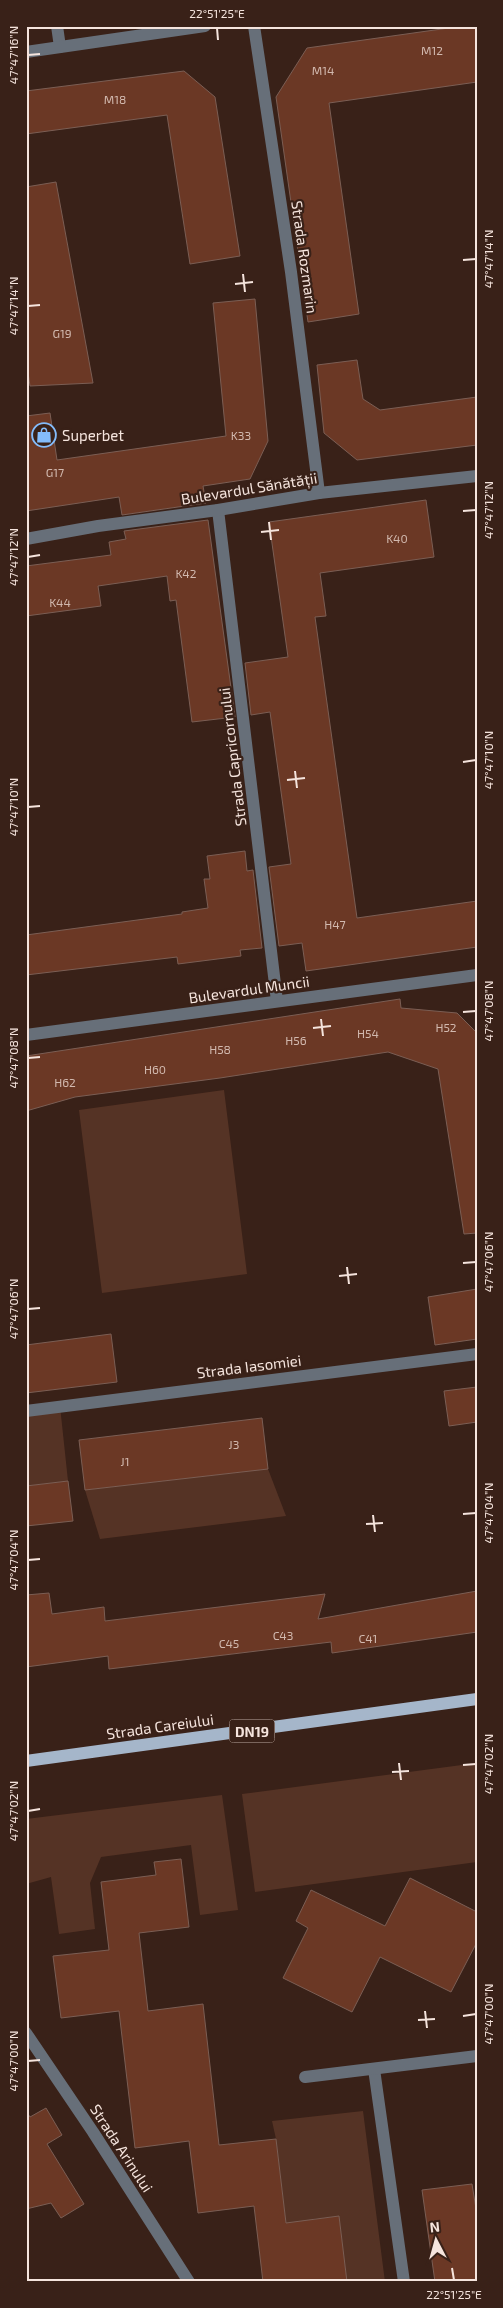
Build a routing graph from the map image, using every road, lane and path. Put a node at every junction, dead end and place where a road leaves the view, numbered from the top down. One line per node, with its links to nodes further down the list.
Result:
1 (57, 26): 4 (street)
2 (205, 26): 4 (street)
3 (254, 26): 7 (street, Strada Rozmarin)
4 (60, 46): 5 (street)
5 (26, 52)
6 (477, 476): 7 (street, Bulevardul Sănătății)
7 (319, 493): 8 (street, Bulevardul Sănătății)
8 (218, 510): 9 (street, Bulevardul Sănătății); 11 (street, Strada Capricornului)
9 (26, 539)
10 (477, 975): 11 (street, Bulevardul Muncii)
11 (277, 1001): 12 (street, Bulevardul Muncii)
12 (26, 1035)
13 (477, 1354): 14 (street, Strada Iasomiei)
14 (26, 1411)
15 (477, 1699): 16 (main road, Strada Careiului / DN19)
16 (26, 1761)
17 (26, 2033): 21 (street, Strada Arinului)
18 (477, 2056): 19 (street)
19 (374, 2068): 20 (street); 22 (street)
20 (305, 2077)
21 (188, 2282)
22 (404, 2282)

